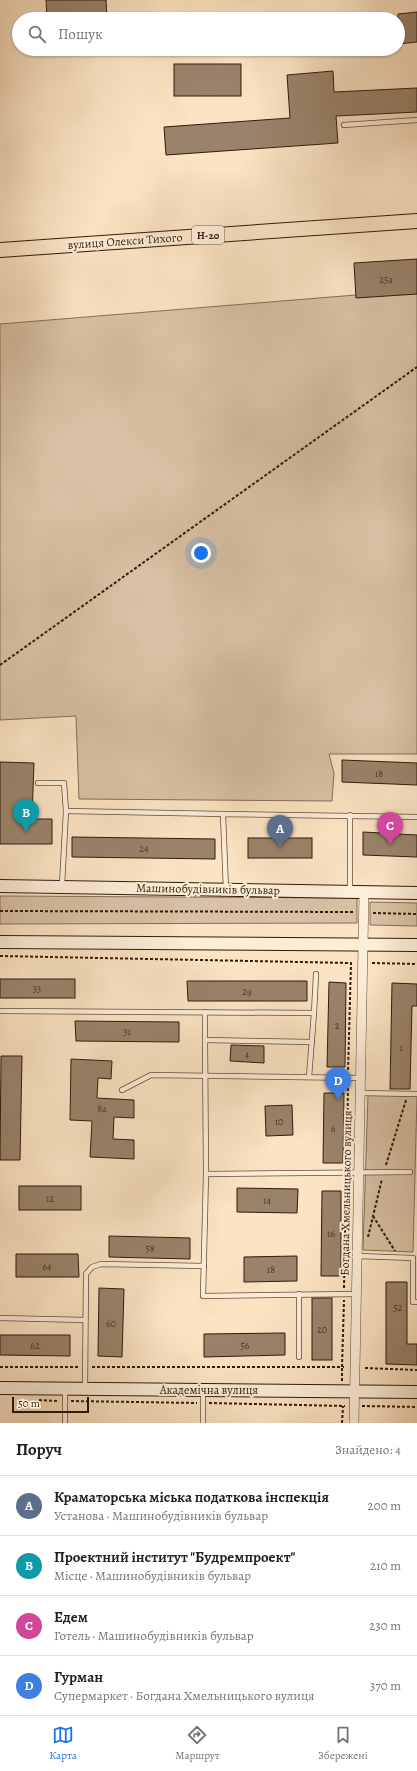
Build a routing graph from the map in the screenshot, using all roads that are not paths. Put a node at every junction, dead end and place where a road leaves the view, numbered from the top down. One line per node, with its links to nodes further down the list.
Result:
1 (417, 120): 2 (lane)
2 (344, 125)
3 (417, 221): 4 (main road, вулиця Олекси Тихого / Н-20)
4 (0, 250)
5 (38, 783): 6 (lane)
6 (66, 811): 7 (lane); 11 (lane)
7 (223, 814): 8 (lane); 12 (lane)
8 (350, 815): 9 (lane); 13 (lane)
9 (417, 817)
10 (0, 886): 11 (street, Машинобудівників бульвар)
11 (62, 887): 12 (street, Машинобудівників бульвар)
12 (226, 890): 13 (street, Машинобудівників бульвар)
13 (350, 892): 14 (street, Машинобудівників бульвар)
14 (364, 892): 15 (street, Машинобудівників бульвар); 17 (street, Богдана Хмельницького вулиця)
15 (417, 892)
16 (0, 942): 17 (street)
17 (363, 944): 18 (street); 27 (street, Богдана Хмельницького вулиця)
18 (417, 945)
19 (316, 974): 22 (lane)
20 (0, 1011): 21 (lane)
21 (205, 1012): 22 (lane); 23 (lane)
22 (314, 1013): 24 (lane)
23 (204, 1040): 24 (lane); 25 (lane)
24 (312, 1042): 26 (lane)
25 (204, 1075): 26 (lane); 28 (lane); 33 (lane)
26 (309, 1077): 27 (lane)
27 (360, 1078): 29 (street, Богдана Хмельницького вулиця)
28 (122, 1090)
29 (360, 1092): 30 (lane); 31 (street, Богдана Хмельницького вулиця)
30 (417, 1094)
31 (358, 1172): 32 (lane); 33 (lane); 34 (street, Богдана Хмельницького вулиця)
32 (410, 1172)
33 (206, 1174): 35 (lane)
34 (357, 1256): 37 (street, Богдана Хмельницького вулиця); 38 (lane)
35 (204, 1266): 36 (lane); 40 (lane)
36 (299, 1294): 37 (lane); 41 (lane)
37 (356, 1294): 46 (street, Богдана Хмельницького вулиця)
38 (417, 1302)
39 (0, 1318): 40 (lane)
40 (86, 1320): 44 (lane)
41 (299, 1357)
42 (0, 1388): 43 (street, Академічна вулиця)
43 (65, 1389): 44 (street, Академічна вулиця); 48 (lane)
44 (85, 1389): 45 (street, Академічна вулиця)
45 (203, 1390): 46 (street, Академічна вулиця); 49 (lane)
46 (354, 1391): 47 (street, Академічна вулиця); 50 (street, Богдана Хмельницького вулиця)
47 (417, 1392)
48 (65, 1423)
49 (203, 1423)
50 (354, 1423)

